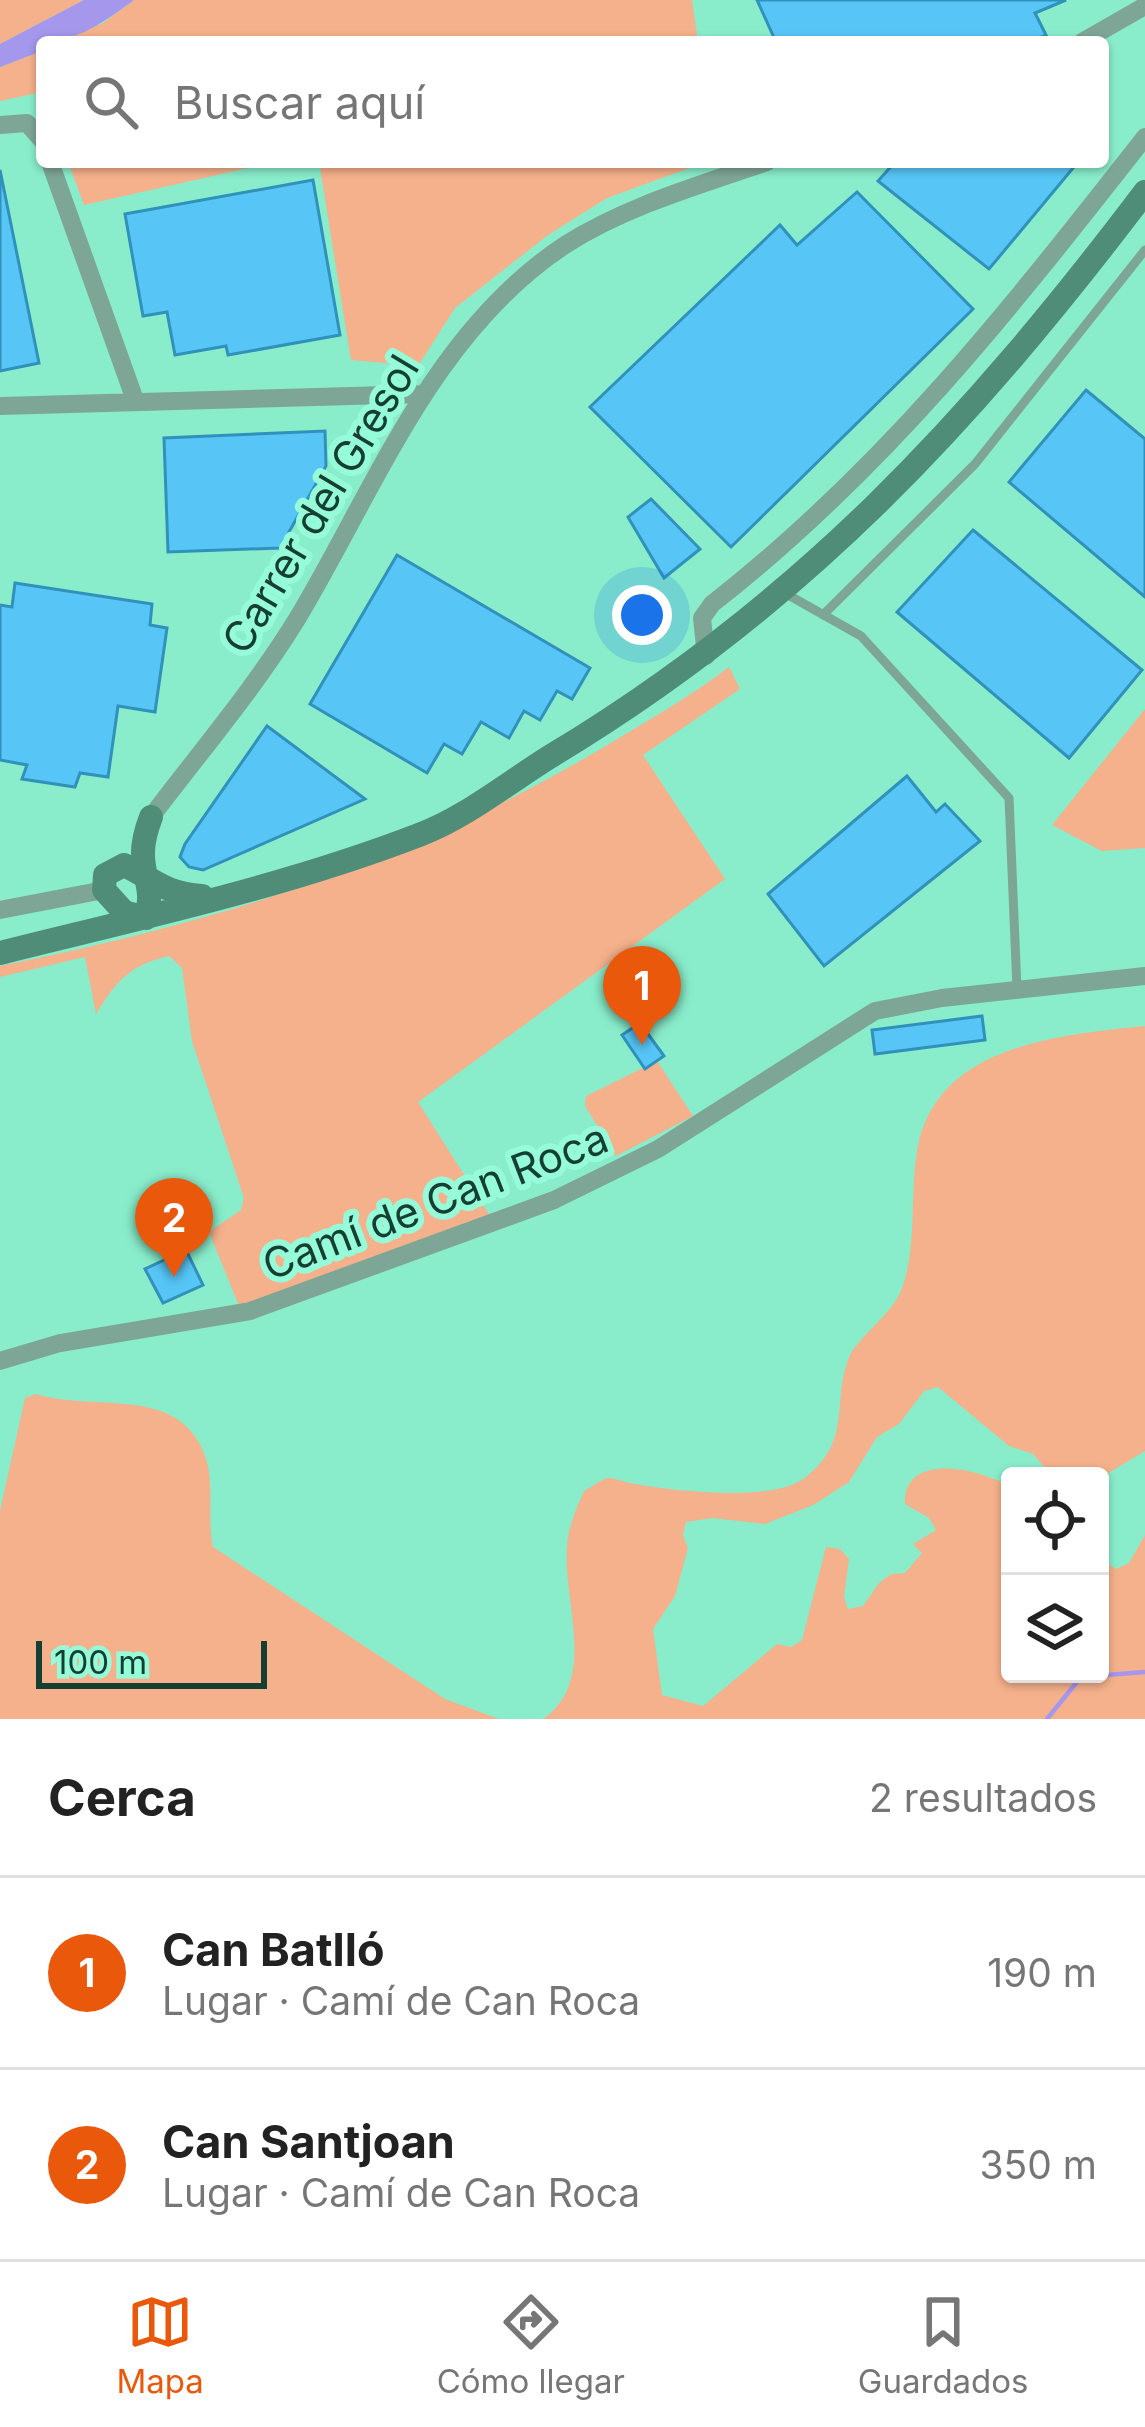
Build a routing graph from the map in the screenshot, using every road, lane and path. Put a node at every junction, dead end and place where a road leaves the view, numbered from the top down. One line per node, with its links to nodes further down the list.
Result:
1 (1140, 5): 2 (street)
2 (1091, 36)
3 (0, 125): 4 (street)
4 (36, 133)
5 (1145, 137): 15 (street)
6 (52, 168): 11 (street)
7 (751, 168): 10 (street, Carrer del Gresol)
8 (1145, 191): 13 (street)
9 (1145, 250): 14 (lane)
10 (422, 394): 11 (street); 16 (street, Carrer del Gresol)
11 (135, 400): 12 (street)
12 (0, 406)
13 (783, 592): 14 (lane); 15 (street)
14 (824, 615): 25 (lane)
15 (706, 656): 19 (street)
16 (151, 818): 17 (street); 18 (street)
17 (108, 879): 18 (street); 20 (street); 21 (street); 22 (street)
18 (143, 879): 19 (street); 21 (street)
19 (216, 898): 21 (street)
20 (0, 910)
21 (146, 918): 22 (street)
22 (72, 935): 23 (street)
23 (0, 953)
24 (1145, 976): 25 (street, Camí de Can Roca)
25 (1017, 989): 26 (street, Camí de Can Roca)
26 (0, 1361)

